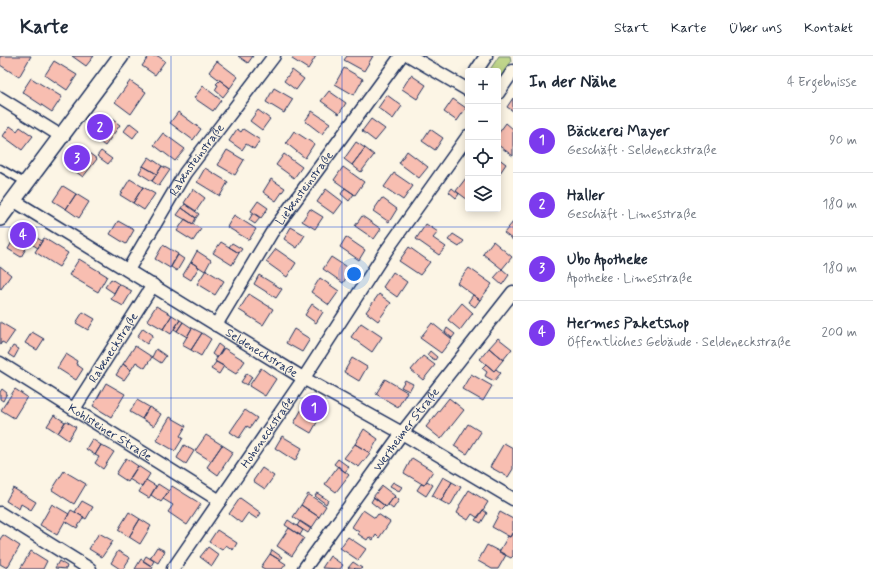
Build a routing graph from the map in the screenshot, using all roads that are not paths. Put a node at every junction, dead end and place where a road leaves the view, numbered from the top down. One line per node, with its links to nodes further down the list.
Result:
1 (121, 56): 11 (street)
2 (274, 56): 17 (street, Rabensteinstraße)
3 (400, 56): 20 (street, Liebensteinstraße)
4 (410, 56): 8 (street)
5 (486, 56): 6 (street)
6 (478, 68)
7 (513, 71): 9 (street)
8 (465, 86)
9 (501, 89)
10 (0, 98): 11 (street)
11 (61, 136): 14 (street)
12 (465, 140): 22 (street, Hoheneckstraße)
13 (0, 168): 14 (lane)
14 (26, 183): 15 (street)
15 (13, 200): 16 (street); 17 (street, Seldeneckstraße)
16 (0, 218)
17 (128, 270): 18 (street, Seldeneckstraße)
18 (153, 285): 20 (street, Seldeneckstraße); 23 (street, Rabeneckstraße)
19 (513, 292): 24 (street, Wertheimer Straße)
20 (216, 325): 22 (street, Seldeneckstraße)
21 (0, 364): 23 (street, Kohlsteiner Straße)
22 (303, 378): 24 (street, Seldeneckstraße); 26 (street, Hoheneckstraße)
23 (74, 409): 26 (street, Kohlsteiner Straße)
24 (402, 434): 25 (street, Seldeneckstraße); 30 (street, Wertheimer Straße)
25 (513, 499)
26 (220, 501): 29 (street, Hoheneckstraße)
27 (0, 513): 28 (street)
28 (90, 569)
29 (173, 569)
30 (304, 569)

